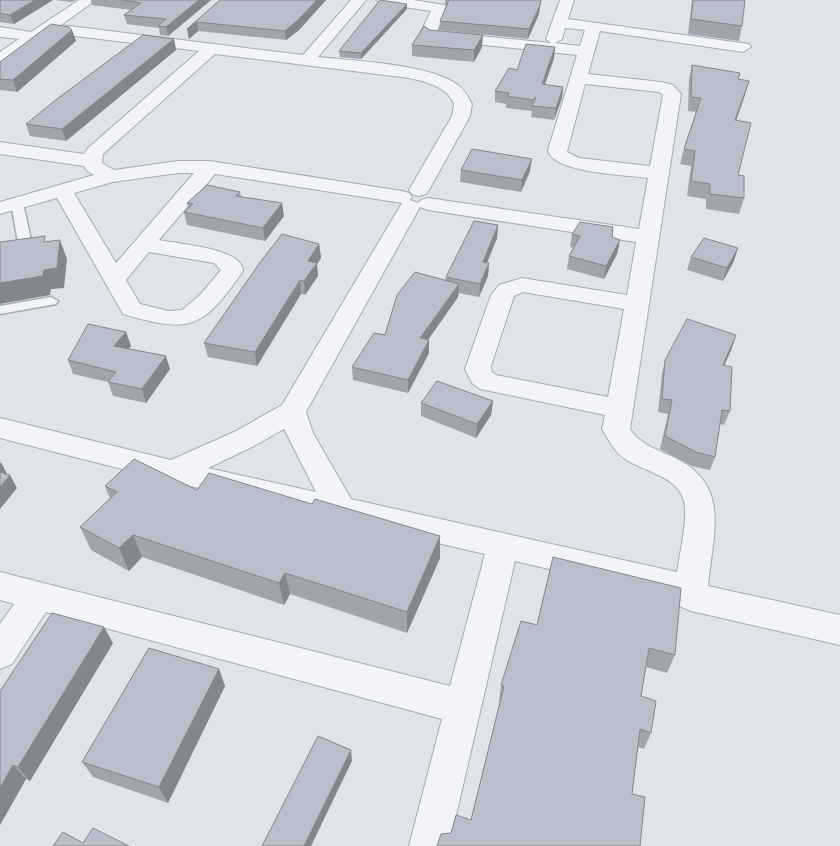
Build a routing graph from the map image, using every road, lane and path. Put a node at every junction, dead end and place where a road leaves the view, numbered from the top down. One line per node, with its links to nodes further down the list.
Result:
1 (90, 0): 9 (street)
2 (358, 0): 16 (street)
3 (383, 0): 13 (street)
4 (567, 0): 5 (street)
5 (559, 23): 6 (street); 13 (street)
6 (594, 26): 11 (street); 14 (street)
7 (187, 31): 10 (street)
8 (0, 32): 9 (street)
9 (41, 32): 10 (street); 15 (street)
10 (173, 43): 12 (street)
11 (743, 47)
12 (212, 48): 16 (street); 19 (street)
13 (551, 48): 14 (street)
14 (586, 51): 17 (street)
15 (0, 60)
16 (307, 60): 24 (street)
17 (578, 78): 21 (street); 21 (street)
18 (0, 148): 19 (street)
19 (92, 161): 22 (street)
20 (210, 167): 22 (street); 24 (street); 27 (street)
21 (658, 173): 26 (street)
22 (110, 176): 23 (street)
23 (62, 189): 25 (street); 29 (street)
24 (415, 199): 26 (street); 34 (street)
25 (9, 205): 28 (lane)
26 (647, 237): 31 (street)
27 (143, 244): 29 (street); 29 (street)
28 (27, 254)
29 (113, 280)
30 (52, 301): 32 (lane)
31 (636, 304): 33 (street); 33 (street)
32 (0, 310)
33 (618, 408): 40 (street)
34 (292, 412): 36 (street); 37 (street)
35 (0, 428): 36 (street)
36 (172, 471): 37 (street)
37 (341, 509): 38 (street)
38 (503, 545): 40 (street); 46 (street)
39 (0, 586): 41 (street)
40 (684, 586): 43 (street)
41 (38, 596): 45 (street); 46 (street)
42 (840, 614): 43 (street)
43 (805, 616): 44 (street)
44 (840, 630)
45 (0, 653)
46 (464, 707): 47 (street)
47 (429, 846)

